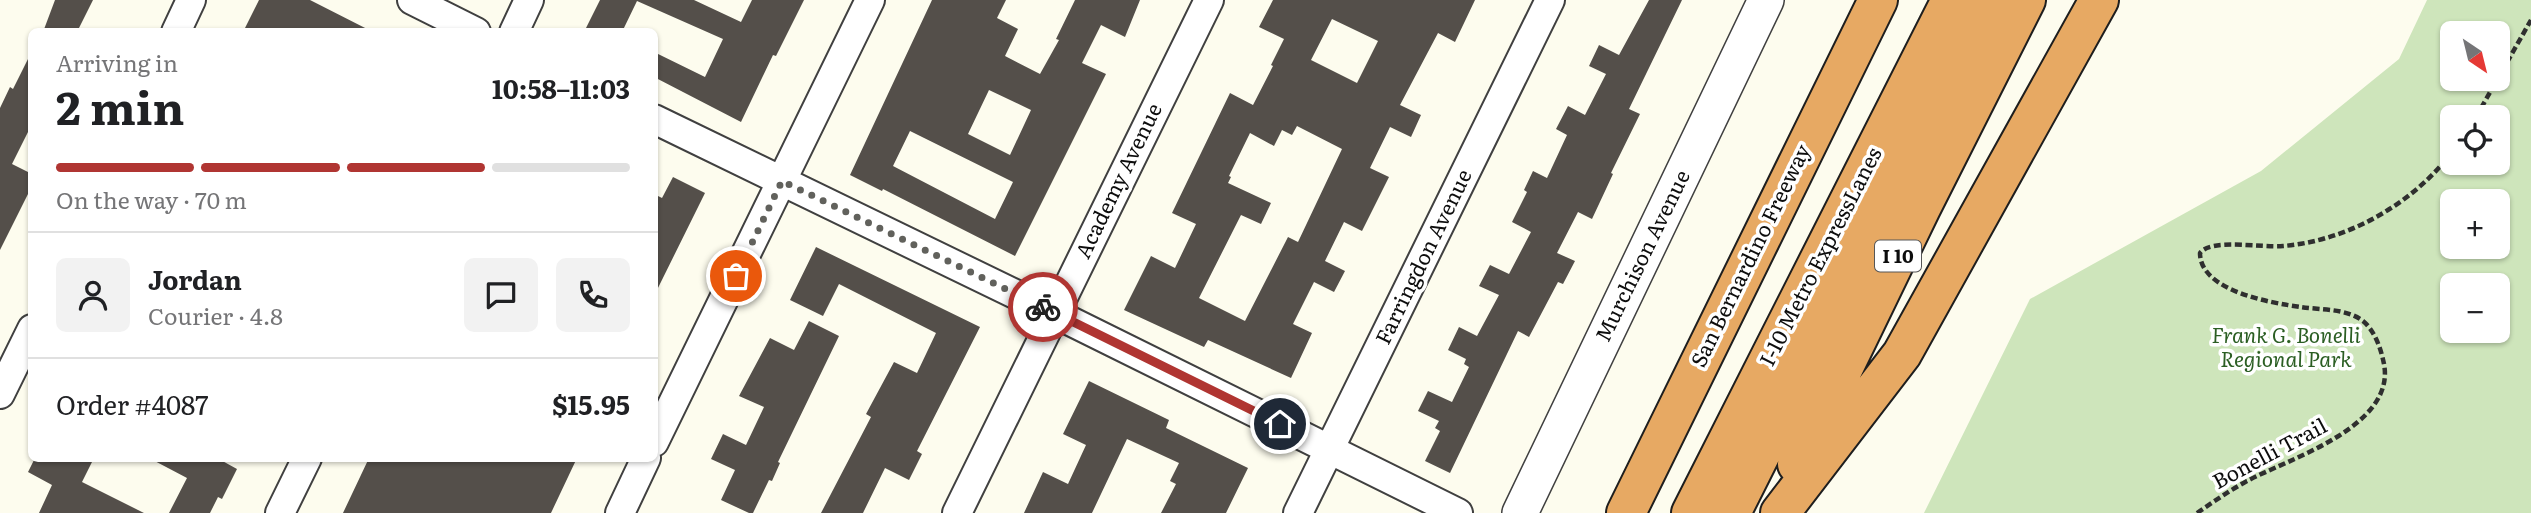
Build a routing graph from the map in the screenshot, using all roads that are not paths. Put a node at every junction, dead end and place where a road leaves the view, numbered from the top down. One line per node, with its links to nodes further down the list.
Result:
1 (191, 0): 13 (street)
2 (412, 0): 14 (street)
3 (529, 0): 15 (street)
4 (870, 0): 17 (street)
5 (1209, 0): 18 (street, Academy Avenue)
6 (1550, 0): 22 (street, Farringdon Avenue)
7 (1766, 0): 30 (street, Murchison Avenue)
8 (1878, 0): 31 (highway, San Bernardino Freeway)
9 (1951, 0): 32 (highway, I-10 Metro ExpressLanes)
10 (1989, 0): 33 (highway, I-10 Metro ExpressLanes)
11 (2026, 0): 34 (highway, I 10)
12 (2099, 0): 35 (highway)
13 (178, 28)
14 (468, 28)
15 (515, 28)
16 (658, 120): 17 (street)
17 (782, 181): 18 (street); 21 (street)
18 (1054, 313): 22 (street); 27 (street, Academy Avenue)
19 (28, 337): 20 (street)
20 (0, 394)
21 (658, 434)
22 (1330, 448): 28 (street, Farringdon Avenue); 29 (street)
23 (305, 462): 25 (street)
24 (644, 462): 26 (street)
25 (280, 513)
26 (620, 513)
27 (957, 513)
28 (1298, 513)
29 (1458, 513)
30 (1520, 513)
31 (1626, 513)
32 (1691, 513)
33 (1731, 513)
34 (1773, 513)
35 (1780, 513)

